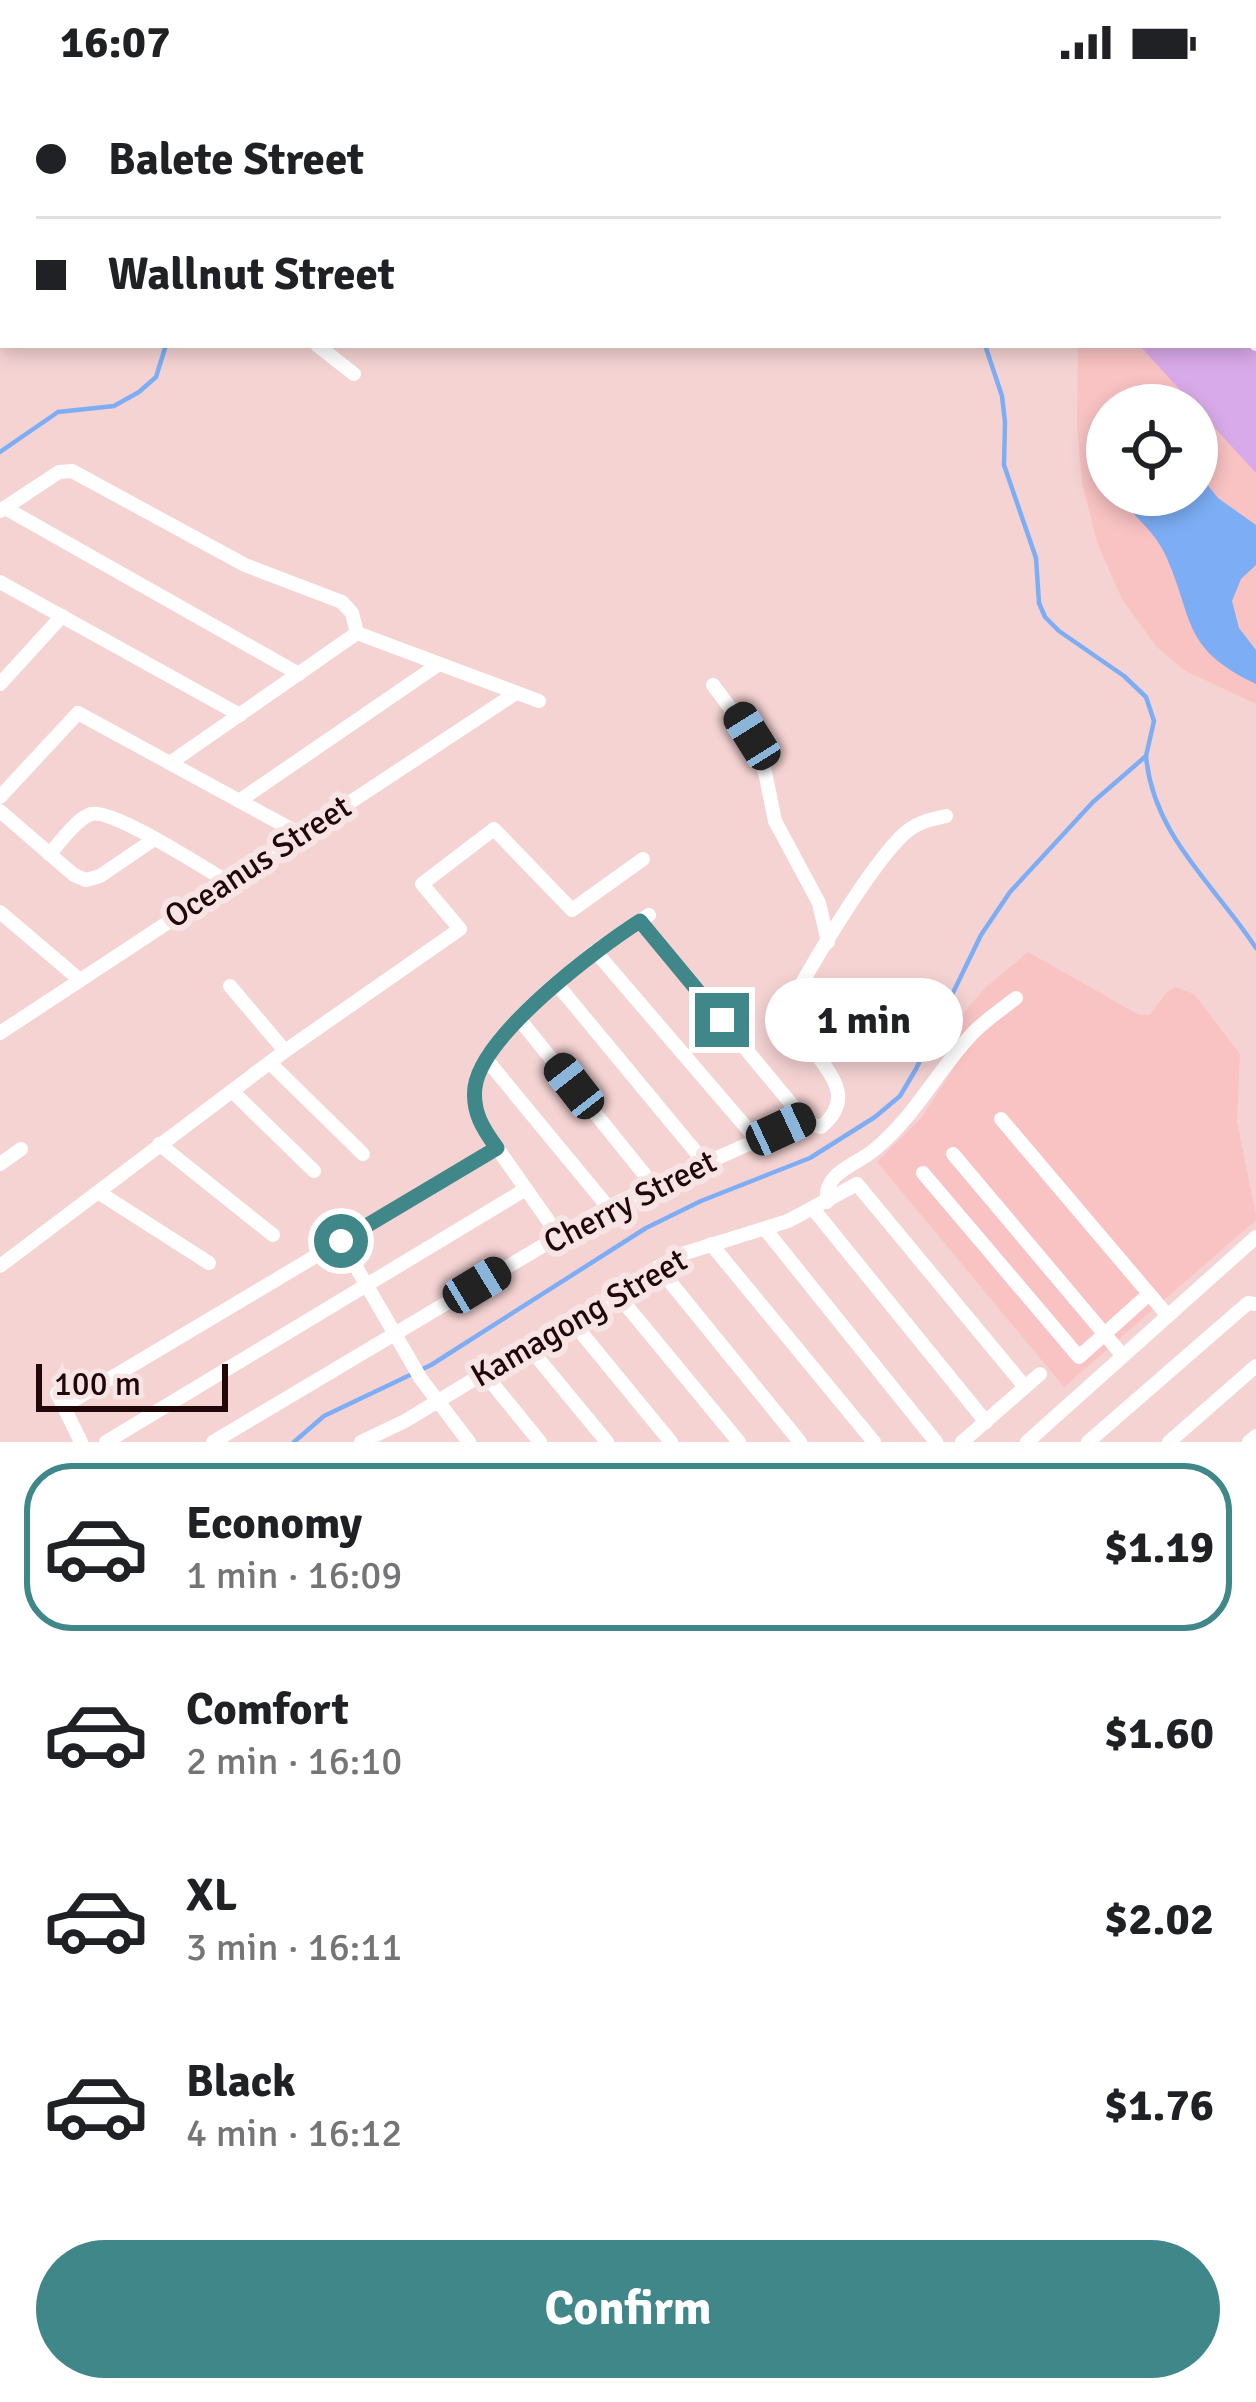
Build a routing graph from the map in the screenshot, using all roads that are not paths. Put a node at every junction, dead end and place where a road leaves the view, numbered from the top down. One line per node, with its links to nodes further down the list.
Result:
1 (320, 348): 2 (street)
2 (354, 374)
3 (2, 510): 6 (street); 8 (street)
4 (0, 582): 5 (street)
5 (62, 616): 9 (street); 13 (street)
6 (357, 633): 7 (street); 8 (street)
7 (439, 664): 11 (street); 16 (street)
8 (299, 674): 13 (street)
9 (0, 684)
10 (713, 685): 25 (street)
11 (516, 693): 12 (street); 19 (street, Oceanus Street)
12 (539, 701)
13 (240, 715): 14 (street)
14 (170, 763): 15 (street); 16 (street)
15 (0, 797)
16 (239, 800): 19 (street)
17 (0, 812): 21 (street)
18 (946, 816): 25 (street)
19 (300, 834): 23 (street, Oceanus Street)
20 (153, 840): 21 (street); 21 (street); 23 (street)
21 (50, 854)
22 (643, 860): 33 (street)
23 (228, 882): 27 (street, Oceanus Street)
24 (0, 912): 27 (street)
25 (828, 942): 37 (street, Cherry Street)
26 (595, 951): 28 (street); 37 (street); 39 (street)
27 (80, 980): 32 (street, Oceanus Street)
28 (556, 983): 31 (street); 45 (street)
29 (230, 986): 33 (street)
30 (1016, 998): 52 (street)
31 (520, 1020): 34 (street); 49 (street)
32 (0, 1033)
33 (285, 1051): 35 (street)
34 (486, 1059): 41 (street); 53 (street)
35 (270, 1063): 36 (street); 43 (street)
36 (232, 1091): 40 (street); 47 (street)
37 (804, 1118): 39 (street, Cherry Street)
38 (1001, 1119): 65 (street)
39 (757, 1140): 45 (street, Cherry Street)
40 (159, 1144): 51 (street); 55 (street)
41 (497, 1148): 50 (street); 58 (street)
42 (21, 1149): 46 (street)
43 (363, 1154)
44 (953, 1154): 70 (street)
45 (705, 1163): 49 (street, Cherry Street)
46 (0, 1164)
47 (314, 1171)
48 (922, 1173): 70 (street)
49 (653, 1185): 53 (street, Cherry Street)
50 (526, 1190): 56 (street); 63 (street)
51 (98, 1192): 60 (street); 61 (street)
52 (820, 1206): 54 (street, Kamagong Street); 76 (street, Kamagong Street); 78 (street)
53 (608, 1207): 56 (street, Cherry Street)
54 (765, 1229): 59 (street, Kamagong Street); 92 (street)
55 (273, 1235)
56 (559, 1236): 69 (street, Cherry Street)
57 (1256, 1237): 67 (street)
58 (341, 1241): 63 (street); 81 (street)
59 (711, 1244): 62 (street, Kamagong Street); 91 (street)
60 (208, 1263)
61 (0, 1267)
62 (658, 1267): 64 (street, Kamagong Street); 90 (street)
63 (366, 1286): 69 (street); 82 (street)
64 (616, 1293): 68 (street, Kamagong Street); 89 (street)
65 (1149, 1294): 67 (street); 70 (street)
66 (1256, 1304): 95 (street)
67 (1168, 1316): 72 (street)
68 (570, 1319): 71 (street, Kamagong Street); 88 (street)
69 (394, 1334): 77 (street); 83 (street, Cherry Street)
70 (1105, 1334): 72 (street)
71 (527, 1345): 74 (street, Kamagong Street); 87 (street)
72 (1123, 1356): 94 (street)
73 (1256, 1366): 96 (street)
74 (483, 1372): 77 (street, Kamagong Street); 86 (street)
75 (1040, 1374): 76 (street)
76 (1025, 1387): 78 (street)
77 (436, 1402): 79 (street, Kamagong Street); 85 (street)
78 (986, 1421): 93 (street)
79 (393, 1436): 84 (street, Kamagong Street)
80 (1256, 1436): 97 (street)
81 (81, 1442)
82 (106, 1442)
83 (213, 1442)
84 (361, 1442)
85 (470, 1442)
86 (541, 1442)
87 (607, 1442)
88 (671, 1442)
89 (739, 1442)
90 (800, 1442)
91 (874, 1442)
92 (936, 1442)
93 (962, 1442)
94 (1027, 1442)
95 (1088, 1442)
96 (1169, 1442)
97 (1249, 1442)

